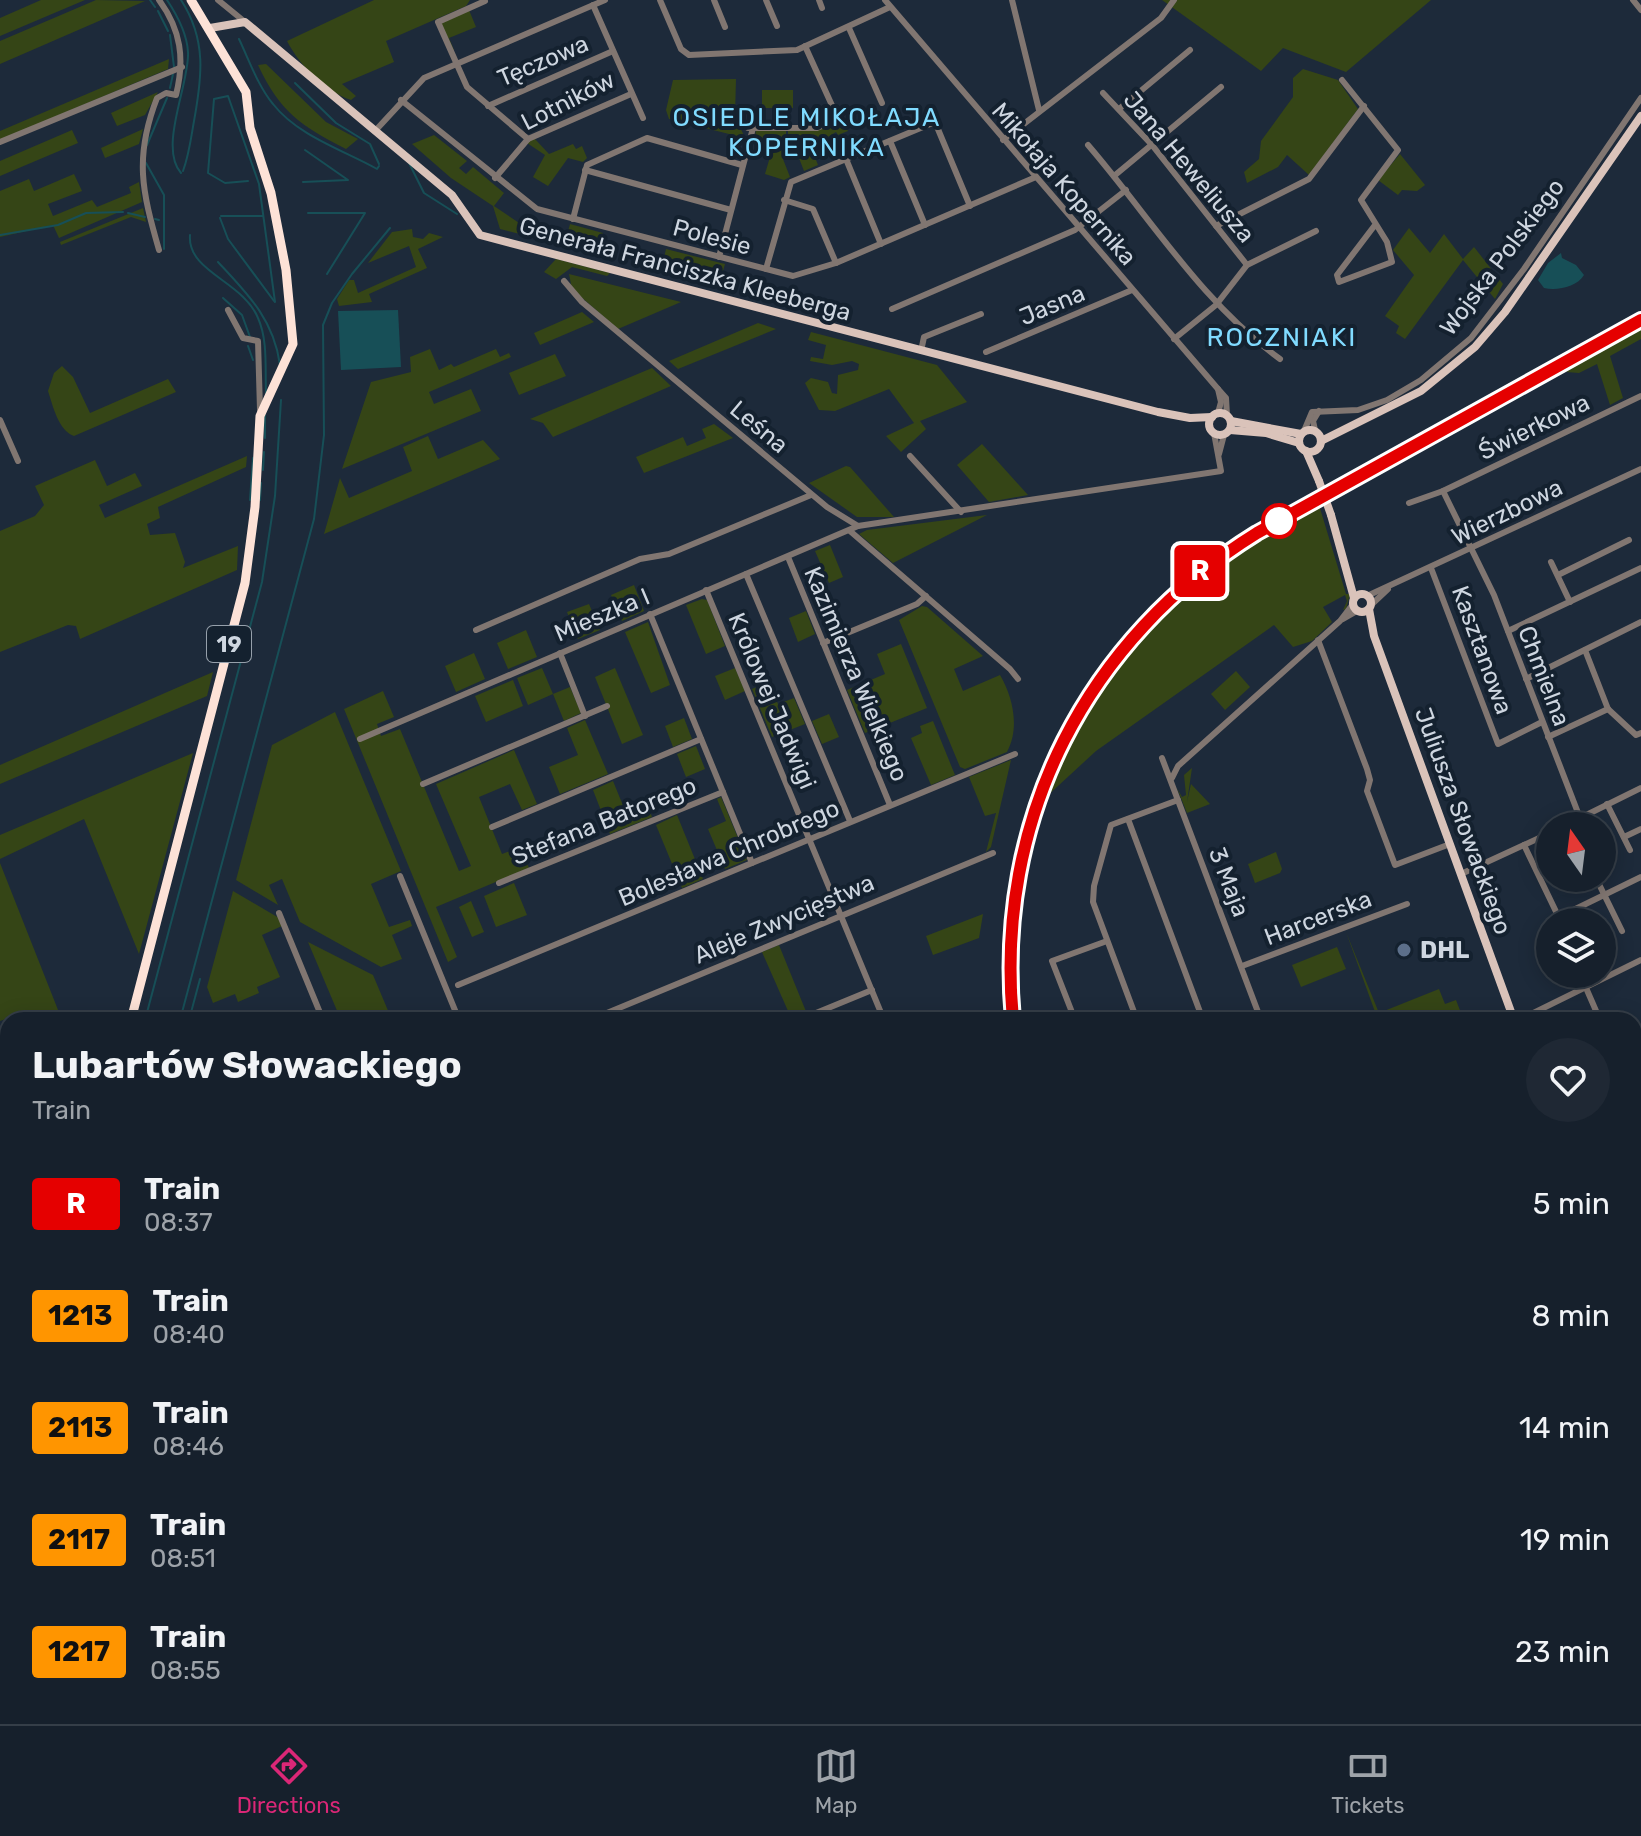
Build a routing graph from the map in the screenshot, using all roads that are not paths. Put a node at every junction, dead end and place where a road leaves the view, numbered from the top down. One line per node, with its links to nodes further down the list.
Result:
1 (159, 0): 27 (street)
2 (191, 0): 21 (highway, 19)
3 (218, 0): 18 (street, Generała Franciszka Kleeberga)
4 (605, 0): 14 (street)
5 (660, 0): 23 (street)
6 (714, 0): 20 (street)
7 (766, 0): 19 (street)
8 (819, 0): 16 (street)
9 (885, 0): 15 (street, Mikołaja Kopernika)
10 (1012, 0): 38 (street)
11 (1174, 0): 38 (street)
12 (1633, 0): 17 (street)
13 (485, 1): 26 (street)
14 (593, 5): 25 (street, Lotników); 26 (street)
15 (890, 7): 22 (street); 43 (street, Mikołaja Kopernika)
16 (822, 8)
17 (1641, 10)
18 (245, 22): 21 (main road); 41 (main road, Generała Franciszka Kleeberga)
19 (777, 26)
20 (725, 27)
21 (210, 28): 82 (highway, 19)
22 (849, 28): 23 (street); 34 (street)
23 (805, 46): 49 (street)
24 (1190, 50): 37 (street)
25 (613, 51): 31 (street, Lotników); 35 (street, Tęczowa)
26 (455, 64): 33 (street); 35 (street)
27 (182, 67): 45 (street); 65 (street)
28 (1342, 80): 36 (street)
29 (1221, 87): 47 (street)
30 (1103, 93): 37 (street, Jana Heweliusza)
31 (631, 94): 40 (street); 42 (street, Lotników)
32 (1641, 98): 81 (street, Wojska Polskiego)
33 (401, 100): 41 (street); 53 (street, Polesie)
34 (882, 103)
35 (488, 106): 42 (street)
36 (1364, 106): 60 (street); 61 (street)
37 (1119, 109): 47 (street, Jana Heweliusza)
38 (1039, 110): 43 (street)
39 (1641, 116): 85 (main road, Wojska Polskiego)
40 (643, 118)
41 (375, 131): 77 (main road, Generała Franciszka Kleeberga)
42 (528, 139): 53 (street, Lotników)
43 (1003, 140): 52 (street, Mikołaja Kopernika)
44 (890, 141): 48 (street); 56 (street); 59 (street)
45 (0, 142)
46 (1088, 145): 51 (street)
47 (1152, 145): 51 (street); 61 (street, Jana Heweliusza)
48 (846, 159): 55 (street); 64 (street)
49 (742, 165): 50 (street); 57 (street)
50 (585, 170): 57 (street); 58 (street)
51 (1114, 176): 54 (street)
52 (1036, 177): 56 (street, Polesie); 62 (street, Mikołaja Kopernika)
53 (495, 178): 58 (street, Polesie)
54 (1126, 190): 62 (street); 72 (street)
55 (784, 200): 67 (street); 69 (street)
56 (970, 206): 59 (street, Polesie)
57 (731, 210): 66 (street)
58 (573, 219): 66 (street, Polesie)
59 (925, 225): 64 (street, Polesie)
60 (1375, 225): 60 (street)
61 (1216, 226): 68 (street, Jana Heweliusza)
62 (1078, 227): 71 (street, Mikołaja Kopernika); 73 (street)
63 (1316, 231): 68 (street)
64 (881, 244): 67 (street, Polesie)
65 (159, 250)
66 (719, 257): 69 (street, Polesie)
67 (836, 263): 69 (street, Polesie)
68 (1247, 265): 72 (street)
69 (766, 269)
70 (564, 281): 91 (street, Leśna)
71 (1132, 290): 76 (street, Mikołaja Kopernika); 78 (street, Jasna)
72 (1216, 305): 76 (street); 79 (street)
73 (892, 309)
74 (228, 310): 82 (street)
75 (981, 314): 77 (street)
76 (1174, 339): 84 (street, Mikołaja Kopernika)
77 (921, 351): 84 (main road, Generała Franciszka Kleeberga)
78 (986, 352)
79 (1280, 359)
80 (1641, 396): 90 (street, Świerkowa)
81 (1319, 411): 85 (street); 86 (street)
82 (260, 416): 167 (highway, 19)
83 (0, 420): 88 (street)
84 (1220, 424): 86 (main road, Generała Franciszka Kleeberga); 93 (street)
85 (1318, 435): 86 (main road); 86 (main road, Generała Franciszka Kleeberga)
86 (1305, 442): 107 (main road, Juliusza Słowackiego, bridge)
87 (910, 456): 93 (street)
88 (18, 461)
89 (1641, 469): 97 (street, Wierzbowa)
90 (1443, 491): 92 (street, Świerkowa); 97 (street)
91 (811, 495): 94 (street, Leśna); 110 (street)
92 (1409, 503)
93 (961, 512): 94 (street)
94 (858, 526): 95 (street, Mieszka I)
95 (850, 531): 98 (street, Mieszka I); 105 (street)
96 (1629, 540): 103 (street)
97 (1472, 548): 100 (street, Wierzbowa); 111 (street, Chmielna)
98 (788, 557): 102 (street, Mieszka I); 113 (street, Kazimierza Wielkiego)
99 (1551, 562): 103 (street)
100 (1431, 568): 107 (street, Wierzbowa); 121 (street, Kasztanowa)
101 (1641, 568): 106 (street)
102 (746, 574): 104 (street, Mieszka I); 138 (street)
103 (1558, 575): 106 (street)
104 (706, 590): 108 (street, Mieszka I); 142 (street, Królowej Jadwigi)
105 (926, 596): 113 (street); 116 (street)
106 (1570, 602): 111 (street)
107 (1362, 604): 112 (street, Wierzbowa); 144 (main road, Juliusza Słowackiego)
108 (650, 614): 115 (street, Mieszka I); 125 (street)
109 (1641, 622): 114 (street)
110 (476, 630)
111 (1508, 631): 117 (street, Chmielna)
112 (1318, 640): 128 (street, Wierzbowa); 144 (street)
113 (823, 643): 134 (street, Kazimierza Wielkiego)
114 (1585, 650): 117 (street); 119 (street)
115 (560, 653): 120 (street); 124 (street, Mieszka I)
116 (1018, 679)
117 (1526, 679): 121 (street, Chmielna)
118 (607, 706): 120 (street)
119 (1608, 709): 122 (street); 123 (street)
120 (585, 716): 129 (street)
121 (1542, 722): 123 (street, Chmielna)
122 (1641, 733)
123 (1548, 737): 135 (street, Chmielna)
124 (360, 739)
125 (701, 739): 131 (street); 139 (street)
126 (1015, 754): 134 (street, Bolesława Chrobrego)
127 (1162, 758): 128 (street, 3 Maja)
128 (1172, 778): 132 (street, 3 Maja)
129 (423, 784)
130 (1641, 788): 133 (street)
131 (723, 792): 148 (street); 152 (street, Stefana Batorego)
132 (1178, 800): 137 (street); 162 (street, 3 Maja)
133 (1607, 804): 136 (street); 141 (street)
134 (890, 805): 138 (street, Bolesława Chrobrego)
135 (1578, 812)
136 (1592, 812)
137 (1128, 819): 160 (street); 175 (street)
138 (850, 821): 142 (street, Bolesława Chrobrego)
139 (492, 827)
140 (1641, 829): 141 (street)
141 (1624, 837): 146 (street)
142 (810, 839): 148 (street, Bolesława Chrobrego); 158 (street, Królowej Jadwigi)
143 (1536, 839): 145 (street)
144 (1450, 844): 149 (main road, Juliusza Słowackiego)
145 (1524, 845): 149 (street); 155 (street)
146 (1630, 850)
147 (993, 853): 158 (street, Aleje Zwycięstwa)
148 (752, 863): 164 (street, Bolesława Chrobrego)
149 (1461, 874): 177 (main road, Juliusza Słowackiego)
150 (400, 876): 169 (street)
151 (1641, 877): 153 (street)
152 (499, 883)
153 (1604, 894): 156 (street); 159 (street)
154 (1407, 904): 162 (street, Harcerska)
155 (1555, 908)
156 (1579, 908)
157 (279, 913): 168 (street)
158 (842, 914): 166 (street, Królowej Jadwigi); 170 (street, Aleje Zwycięstwa)
159 (1622, 931)
160 (1107, 941): 173 (street); 174 (street)
161 (1641, 960): 163 (street)
162 (1242, 966): 176 (street, 3 Maja)
163 (1616, 972)
164 (458, 985)
165 (1585, 988): 178 (street); 179 (street)
166 (872, 990): 171 (street); 172 (street, Królowej Jadwigi)
167 (133, 1012)
168 (320, 1012)
169 (456, 1012)
170 (609, 1012)
171 (818, 1012)
172 (881, 1012)
173 (1072, 1012)
174 (1134, 1012)
175 (1200, 1012)
176 (1258, 1012)
177 (1513, 1012)
178 (1533, 1012)
179 (1596, 1012)

